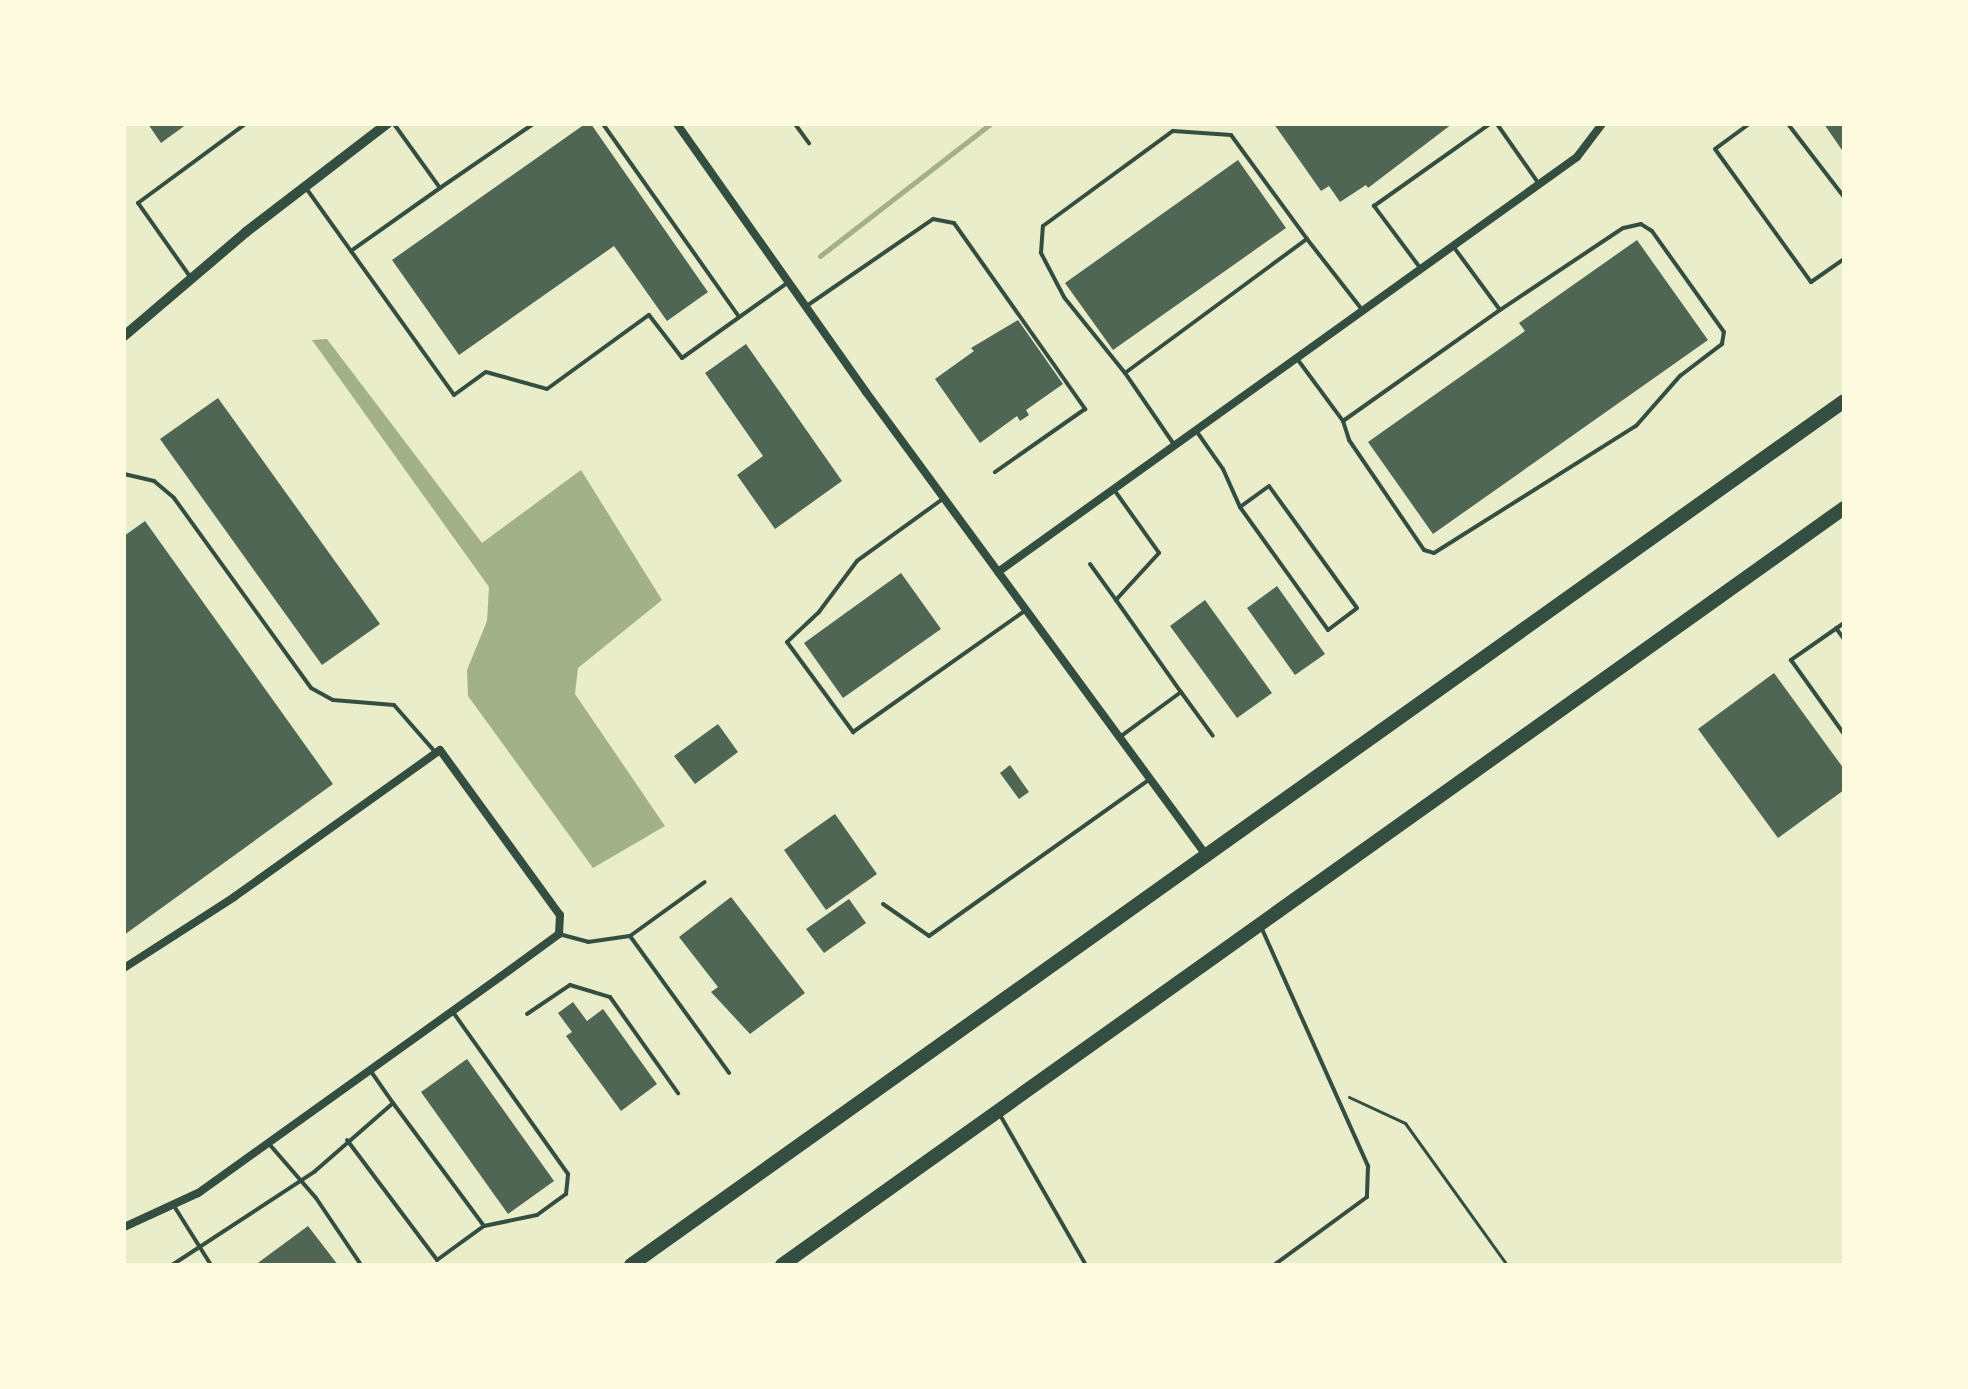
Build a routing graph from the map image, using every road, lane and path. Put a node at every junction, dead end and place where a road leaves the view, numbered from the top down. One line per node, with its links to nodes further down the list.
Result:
1 (245, 124): 23 (lane)
2 (387, 124): 15 (street)
3 (394, 124): 16 (lane)
4 (533, 124): 16 (lane)
5 (603, 124): 28 (lane)
6 (677, 124): 24 (street)
7 (795, 124): 13 (lane)
8 (1490, 124): 22 (lane)
9 (1497, 124): 14 (lane)
10 (1602, 124): 14 (street)
11 (1749, 124): 21 (lane)
12 (1788, 124): 17 (lane)
13 (809, 143)
14 (1539, 184): 19 (street)
15 (304, 187): 20 (lane); 23 (street)
16 (440, 188): 20 (lane)
17 (1844, 197)
18 (1307, 239): 27 (lane); 31 (lane); 31 (lane)
19 (1453, 246): 22 (street); 26 (lane)
20 (351, 251): 28 (lane)
21 (1844, 259)
22 (1421, 269): 27 (street)
23 (192, 279): 29 (street)
24 (788, 282): 25 (street); 28 (lane)
25 (806, 307): 36 (lane); 39 (street)
26 (1500, 310): 33 (lane); 33 (lane)
27 (1363, 311): 30 (street)
28 (739, 317)
29 (124, 336)
30 (1296, 358): 33 (lane); 34 (street)
31 (1125, 373): 35 (lane)
32 (1844, 401): 55 (highway)
33 (1343, 421)
34 (1195, 431): 35 (street); 40 (lane)
35 (1175, 445): 38 (street)
36 (995, 472)
37 (124, 474): 53 (lane)
38 (1114, 489): 43 (street); 44 (lane)
39 (944, 498): 43 (street); 45 (lane)
40 (1240, 507): 40 (lane)
41 (1844, 508): 58 (highway)
42 (1090, 564): 44 (lane)
43 (998, 572): 45 (street)
44 (1116, 600): 49 (lane)
45 (1026, 610): 52 (street)
46 (1844, 623): 47 (lane)
47 (1836, 628): 48 (lane); 50 (lane)
48 (1844, 639)
49 (1181, 692): 51 (lane); 52 (lane)
50 (1844, 734)
51 (1213, 736)
52 (1119, 737): 54 (street)
53 (436, 753): 59 (street); 61 (street)
54 (1150, 779): 55 (street); 57 (lane)
55 (1206, 855): 80 (highway)
56 (705, 882): 60 (lane)
57 (883, 904)
58 (1259, 923): 66 (lane); 69 (highway)
59 (559, 934): 60 (lane); 62 (street)
60 (630, 936): 65 (lane)
61 (124, 968)
62 (452, 1011): 64 (street); 74 (lane)
63 (527, 1014): 67 (lane)
64 (370, 1070): 68 (lane); 71 (street)
65 (729, 1073)
66 (1338, 1092): 83 (lane); 84 (path)
67 (678, 1093)
68 (393, 1103): 70 (lane); 74 (lane)
69 (997, 1110): 81 (highway); 82 (lane)
70 (347, 1140): 72 (lane); 74 (lane)
71 (268, 1143): 72 (lane); 73 (street)
72 (298, 1183): 76 (lane); 79 (lane)
73 (174, 1206): 75 (street); 76 (lane)
74 (484, 1226)
75 (124, 1227)
76 (199, 1247): 77 (lane); 78 (lane)
77 (172, 1265)
78 (211, 1265)
79 (361, 1265)
80 (631, 1265)
81 (782, 1265)
82 (1086, 1265)
83 (1274, 1265)
84 (1507, 1265)

